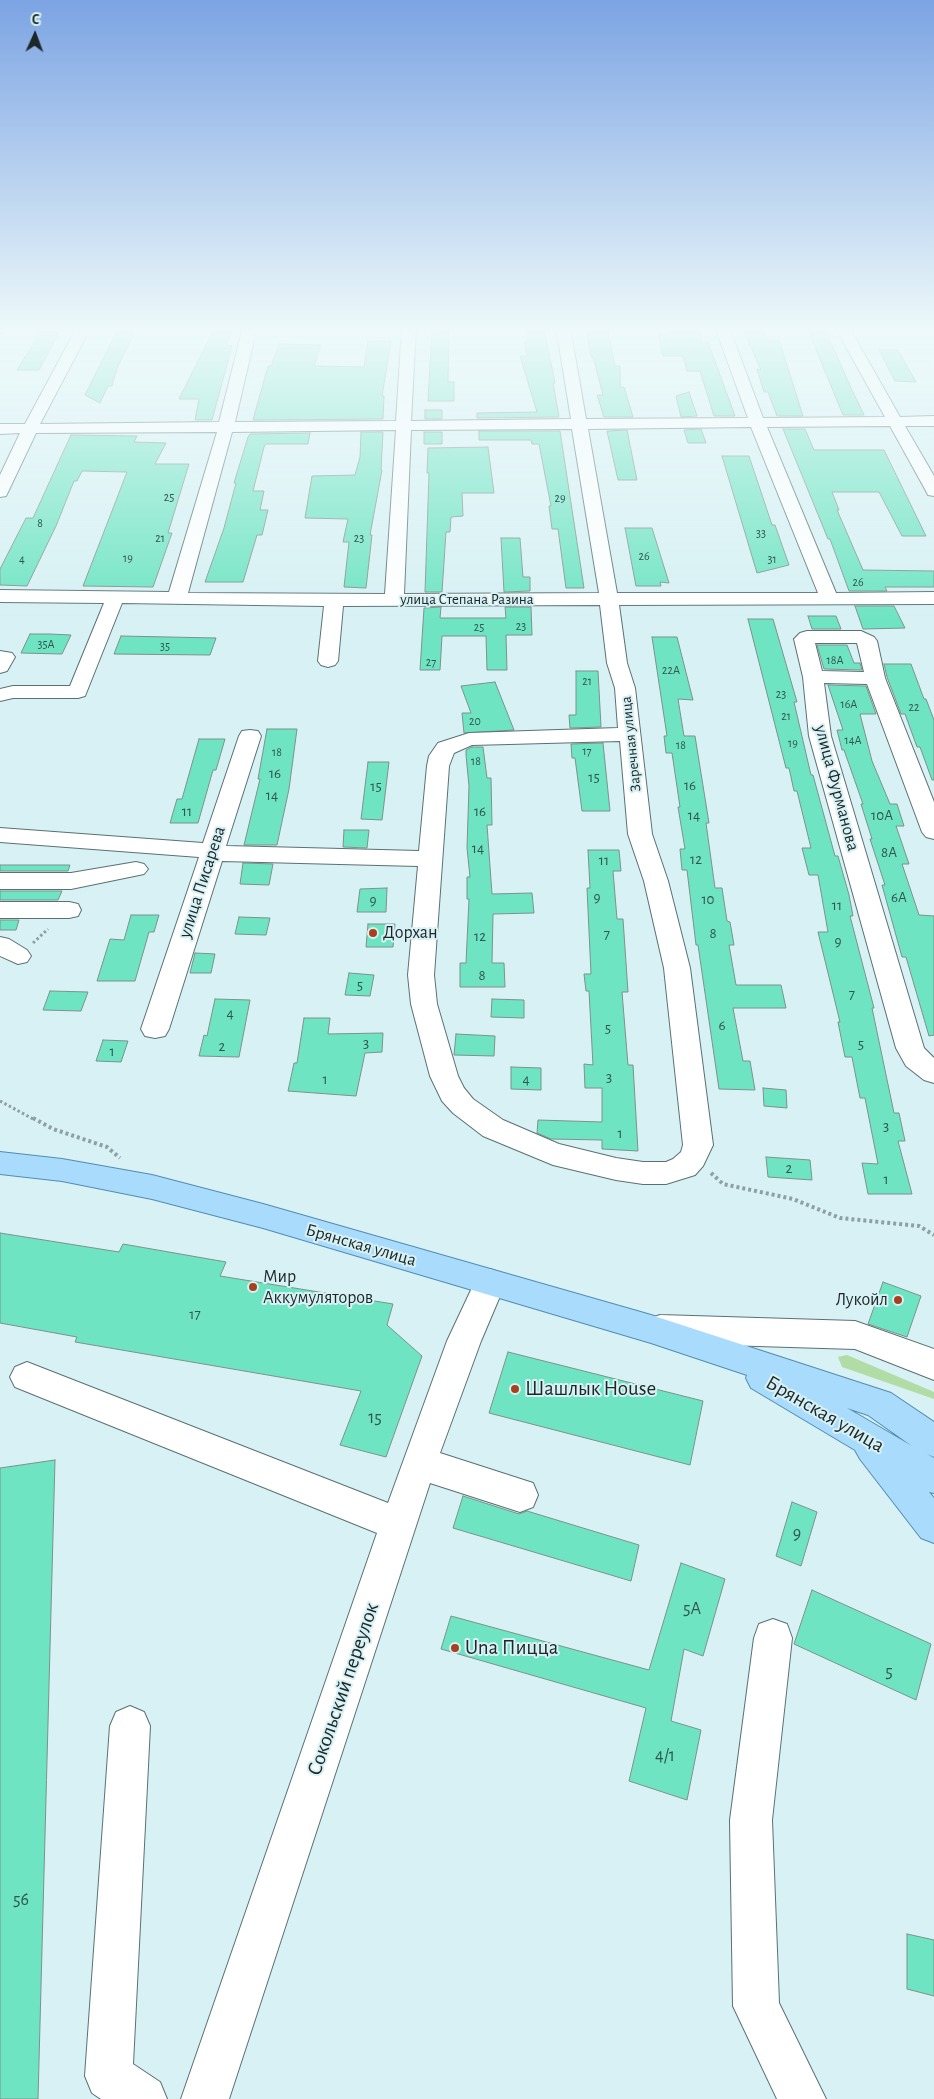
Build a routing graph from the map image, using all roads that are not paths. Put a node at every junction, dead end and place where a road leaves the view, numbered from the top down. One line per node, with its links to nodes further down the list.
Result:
1 (32, 425): 8 (street)
2 (581, 425): 5 (street); 17 (street, Заречная улица)
3 (758, 425): 14 (street)
4 (896, 425): 9 (street)
5 (404, 426): 6 (street); 16 (street)
6 (226, 427): 8 (street); 13 (street)
7 (0, 429): 8 (street)
8 (30, 429): 10 (street)
9 (934, 491)
10 (0, 492)
11 (0, 596): 12 (street, улица Степана Разина)
12 (115, 598): 13 (street, улица Степана Разина); 24 (street)
13 (177, 598): 18 (street, улица Степана Разина)
14 (829, 598): 15 (street, улица Степана Разина); 17 (street, улица Степана Разина)
15 (934, 598)
16 (394, 599): 17 (street, улица Степана Разина); 18 (street, улица Степана Разина)
17 (609, 599): 25 (street, Заречная улица)
18 (334, 600): 20 (street)
19 (0, 657): 21 (street)
20 (328, 661)
21 (0, 667)
22 (813, 677): 23 (street); 23 (street, улица Фурманова); 36 (street, улица Фурманова)
23 (875, 678): 27 (street, улица Фурманова)
24 (0, 695)
25 (629, 734): 30 (street); 30 (street, Заречная улица)
26 (250, 736): 29 (street, улица Писарева)
27 (934, 832)
28 (0, 835): 29 (street)
29 (210, 853): 30 (street); 35 (street, улица Писарева)
30 (432, 859)
31 (136, 869): 32 (street)
32 (0, 881)
33 (0, 910): 34 (street)
34 (69, 910)
35 (155, 1029)
36 (934, 1073)
37 (0, 1163): 38 (main road, Брянская улица)
38 (490, 1282): 39 (main road, Брянская улица); 47 (street, Сокольский переулок)
39 (651, 1329): 40 (main road, Брянская улица); 41 (street)
40 (716, 1351): 43 (main road, Брянская улица); 45 (main road, Брянская улица)
41 (934, 1365)
42 (27, 1377): 50 (street)
43 (879, 1404): 44 (main road); 46 (main road, Брянская улица)
44 (934, 1421)
45 (861, 1436): 48 (main road, Брянская улица); 51 (main road)
46 (934, 1441)
47 (419, 1463): 49 (street); 50 (street, Сокольский переулок)
48 (934, 1477)
49 (520, 1495)
50 (398, 1524): 55 (street, Сокольский переулок)
51 (934, 1526)
52 (773, 1638): 56 (street)
53 (130, 1726): 54 (street)
54 (143, 2099)
55 (204, 2099)
56 (802, 2099)

